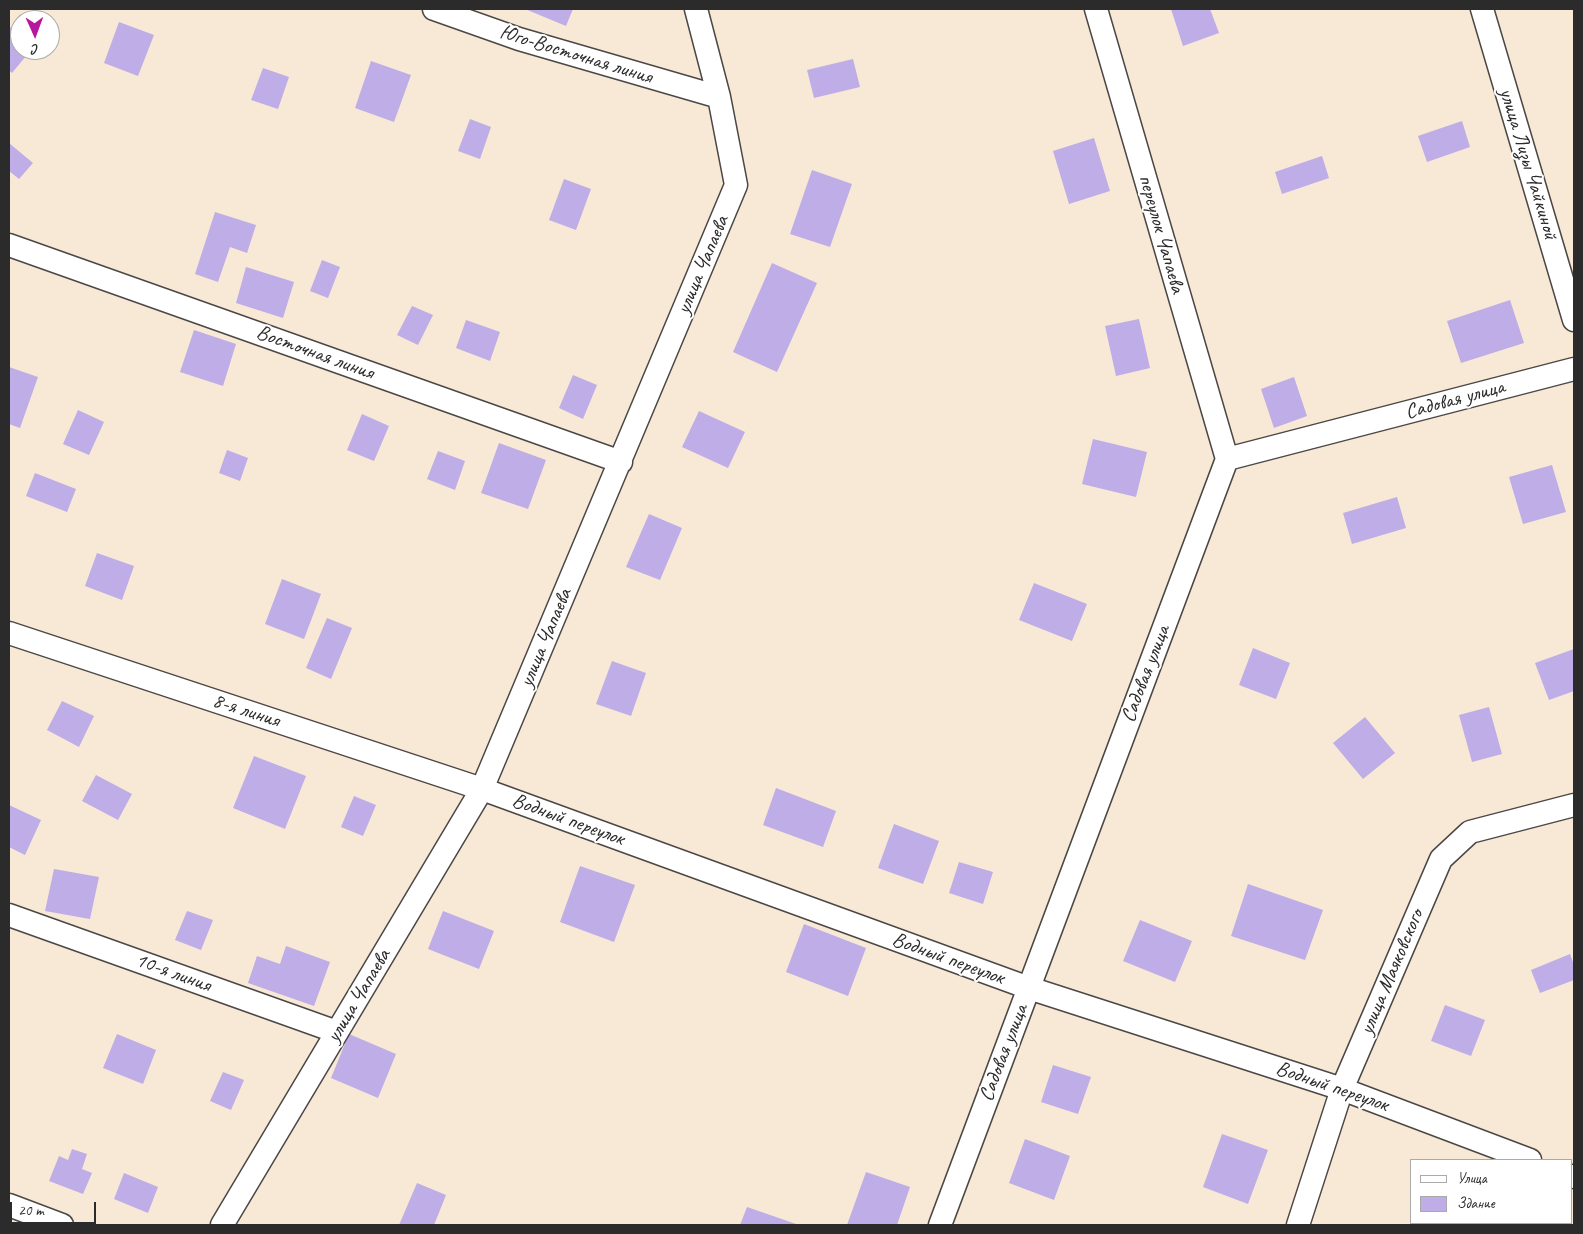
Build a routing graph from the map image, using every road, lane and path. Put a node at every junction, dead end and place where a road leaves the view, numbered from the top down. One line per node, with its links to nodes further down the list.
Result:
1 (434, 9): 5 (street, Юго-Восточная линия)
2 (696, 9): 5 (street, улица Чапаева)
3 (1096, 9): 9 (street, переулок Чапаева)
4 (1482, 9): 7 (street, улица Лизы Чайкиной)
5 (719, 97): 10 (street, улица Чапаева)
6 (9, 245): 10 (street, Восточная линия)
7 (1574, 320)
8 (1574, 369): 9 (street, Садовая улица)
9 (1227, 459): 15 (street, Садовая улица)
10 (621, 462): 12 (street, улица Чапаева)
11 (9, 633): 12 (street, 8-я линия)
12 (482, 789): 15 (street, Водный переулок); 16 (street, улица Чапаева)
13 (1574, 805): 17 (street, улица Маяковского)
14 (9, 915): 16 (street, 10-я линия)
15 (1029, 988): 17 (street, Водный переулок); 22 (street, Садовая улица)
16 (337, 1032): 21 (street, улица Чапаева)
17 (1342, 1089): 18 (street, Водный переулок); 23 (street, улица Маяковского)
18 (1527, 1159)
19 (9, 1205): 20 (street)
20 (62, 1225)
21 (222, 1225)
22 (940, 1225)
23 (1298, 1225)

